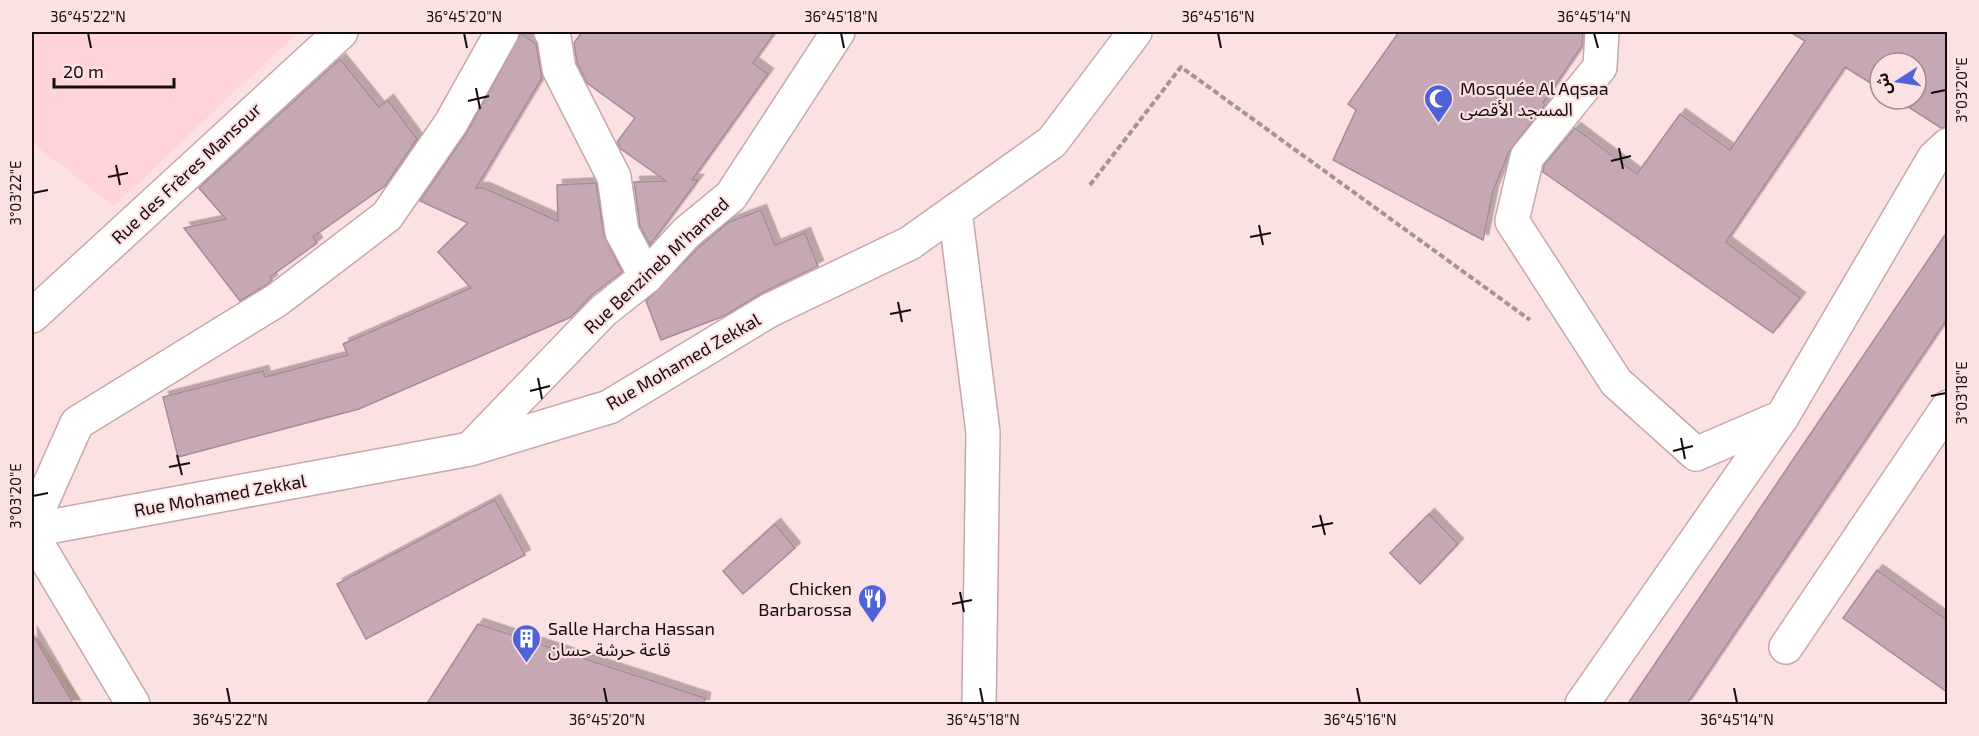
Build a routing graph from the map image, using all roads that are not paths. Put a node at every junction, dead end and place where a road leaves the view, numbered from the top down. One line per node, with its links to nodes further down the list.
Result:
1 (341, 32): 10 (street, Rue des Frères Mansour)
2 (502, 32): 14 (street)
3 (551, 32): 9 (street)
4 (838, 32): 9 (street, Rue Benzineb M'hamed)
5 (1136, 32): 8 (street, Rue Mohamed Zekkal)
6 (1602, 32): 12 (street)
7 (1947, 145): 12 (street)
8 (955, 211): 13 (street, Rue Mohamed Zekkal); 19 (street)
9 (646, 277): 13 (street, Rue Benzineb M'hamed)
10 (32, 315)
11 (1947, 407): 17 (street)
12 (1782, 417): 20 (street)
13 (470, 449): 15 (street, Rue Mohamed Zekkal)
14 (32, 525)
15 (32, 530)
16 (32, 535): 18 (street)
17 (1786, 647)
18 (133, 705)
19 (979, 705)
20 (1582, 705)

